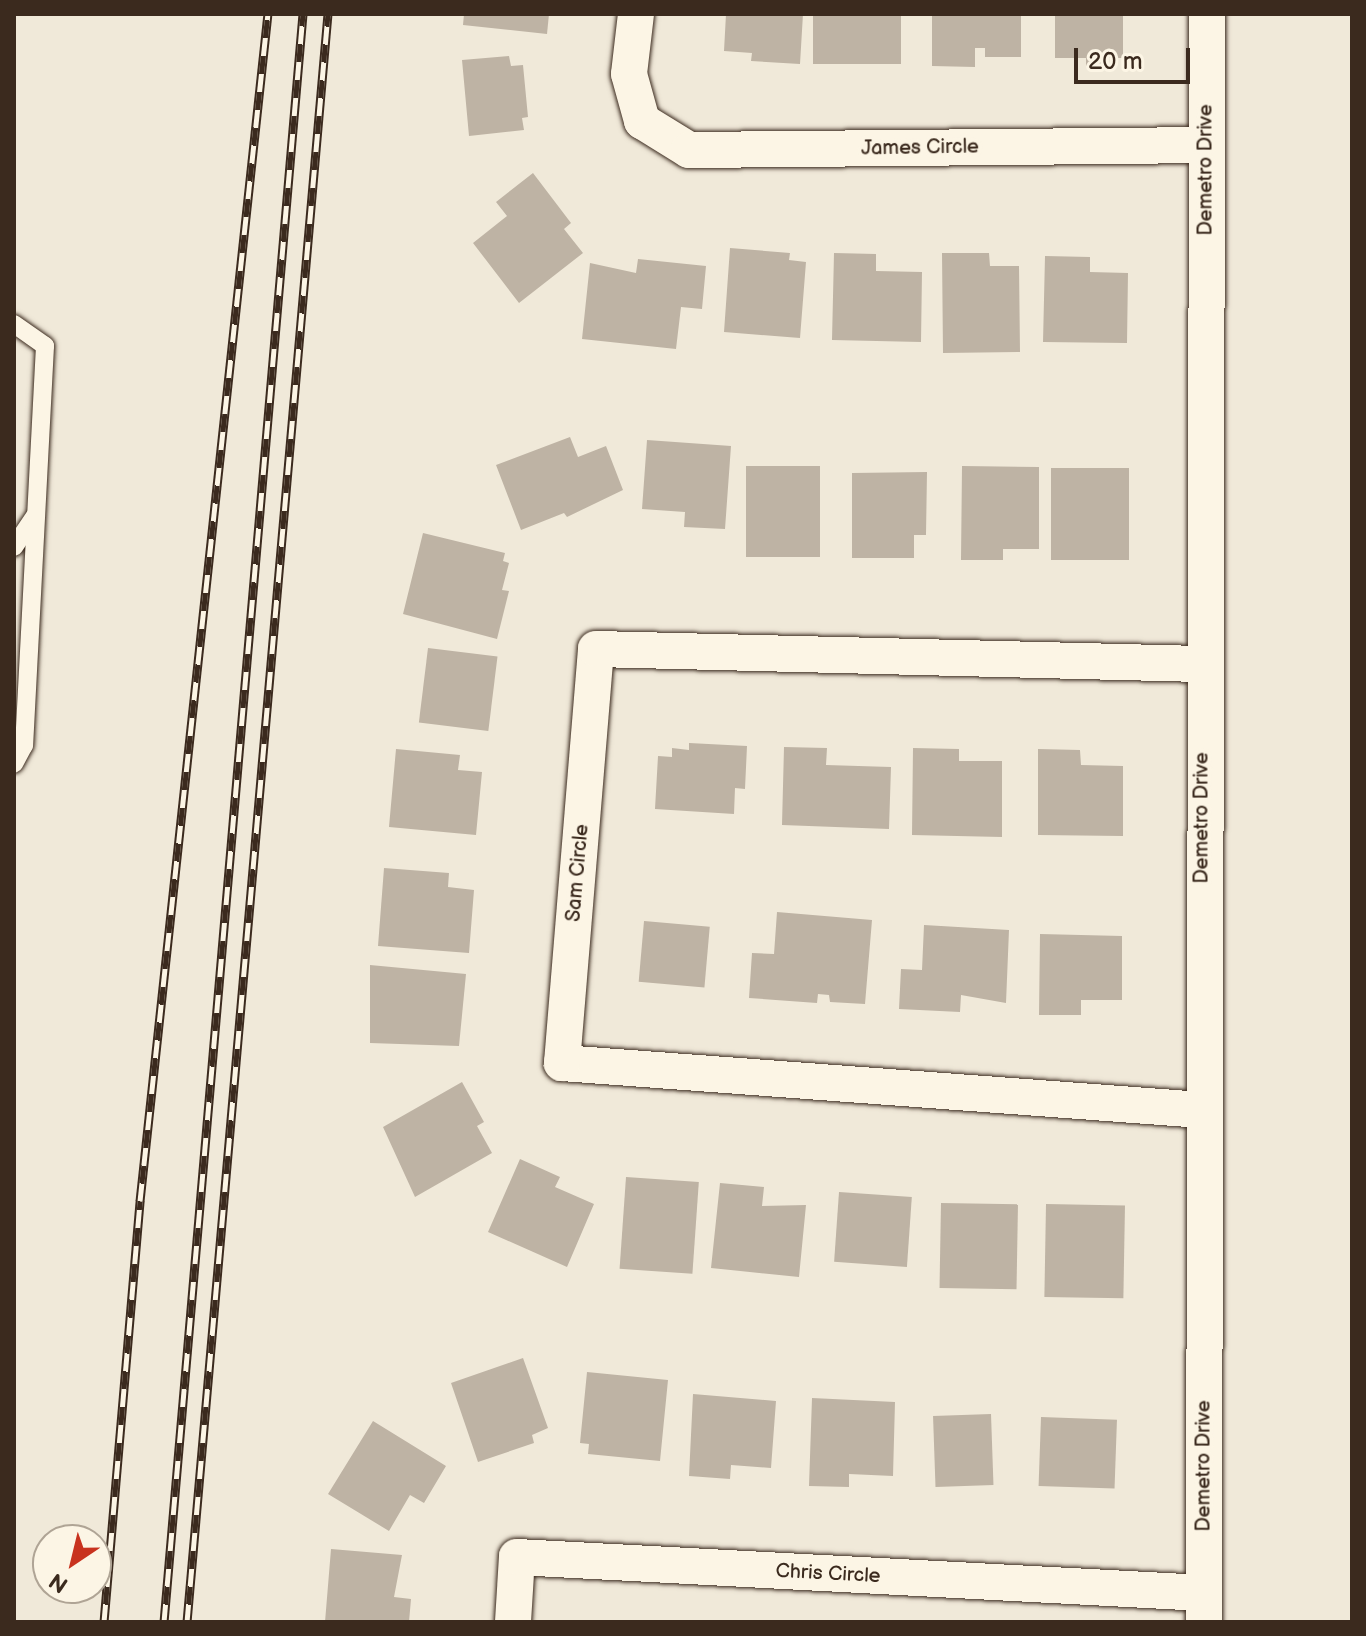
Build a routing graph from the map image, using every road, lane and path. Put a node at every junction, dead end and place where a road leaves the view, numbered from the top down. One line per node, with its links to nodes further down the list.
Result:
1 (636, 14): 3 (street, James Circle)
2 (1207, 14): 3 (street, Demetro Drive)
3 (1207, 145): 7 (street, Demetro Drive)
4 (14, 324): 5 (lane)
5 (36, 515): 6 (lane); 8 (lane)
6 (14, 547)
7 (1202, 664): 9 (street, Demetro Drive); 9 (street, Sam Circle)
8 (14, 764)
9 (1202, 1110): 10 (street, Demetro Drive)
10 (1204, 1608): 11 (street, Chris Circle)
11 (513, 1622)

